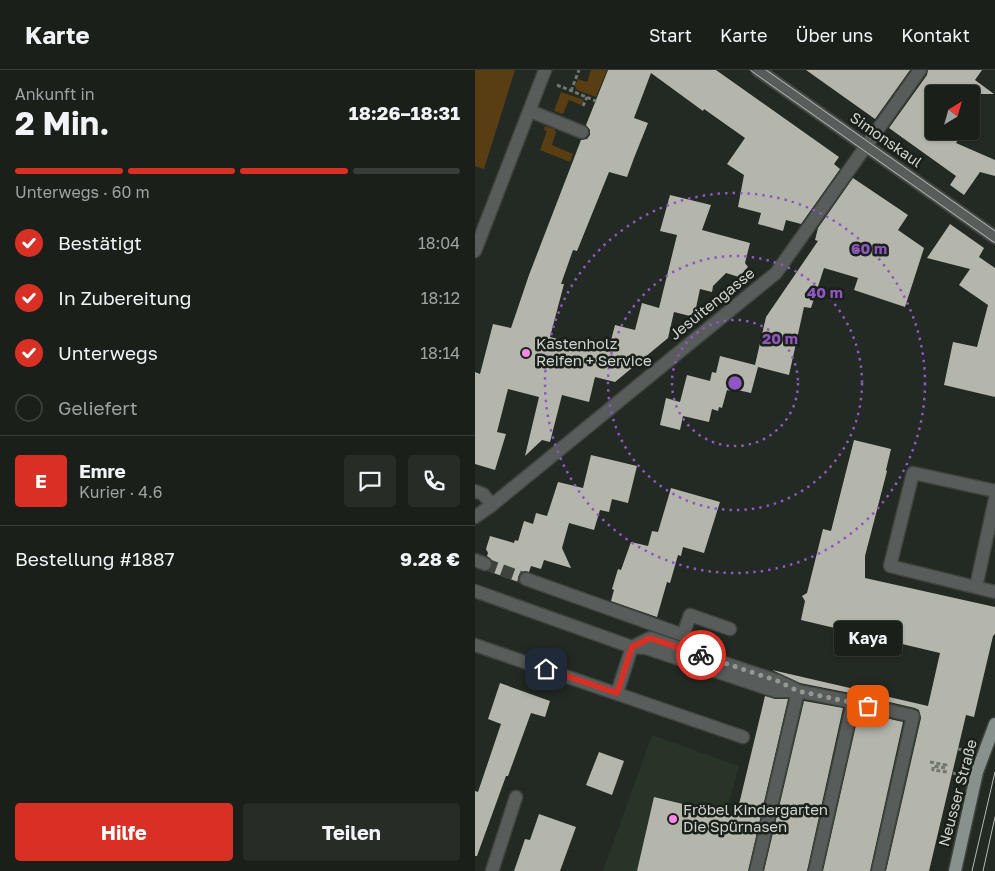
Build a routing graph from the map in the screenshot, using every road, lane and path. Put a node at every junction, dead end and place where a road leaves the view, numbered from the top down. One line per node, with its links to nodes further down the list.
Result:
1 (579, 70): 5 (path)
2 (758, 70): 11 (street, Simonskaul)
3 (920, 70): 11 (street, Jesuitengasse)
4 (544, 75): 5 (path); 9 (street)
5 (571, 91): 6 (path)
6 (587, 97): 7 (path); 8 (path)
7 (596, 101)
8 (583, 106)
9 (529, 111): 10 (street); 13 (street)
10 (582, 132)
11 (866, 146): 12 (street, Simonskaul); 17 (street, Jesuitengasse)
12 (995, 237)
13 (475, 251)
14 (475, 491): 17 (street)
15 (995, 492): 20 (street)
16 (995, 499): 20 (street)
17 (492, 505): 18 (street, Jesuitengasse)
18 (475, 517)
19 (526, 579): 23 (street)
20 (976, 587): 22 (street)
21 (475, 591): 25 (street)
22 (995, 592)
23 (730, 629)
24 (475, 645): 27 (street)
25 (632, 647): 26 (street); 27 (street)
26 (798, 691): 28 (street); 35 (street)
27 (617, 693): 30 (street)
28 (853, 702): 36 (street); 37 (street)
29 (995, 724): 38 (main road, Neusser Straße)
30 (743, 737)
31 (930, 762): 32 (path)
32 (947, 772)
33 (517, 797): 34 (street)
34 (492, 871)
35 (755, 871)
36 (815, 871)
37 (879, 871)
38 (955, 871)

